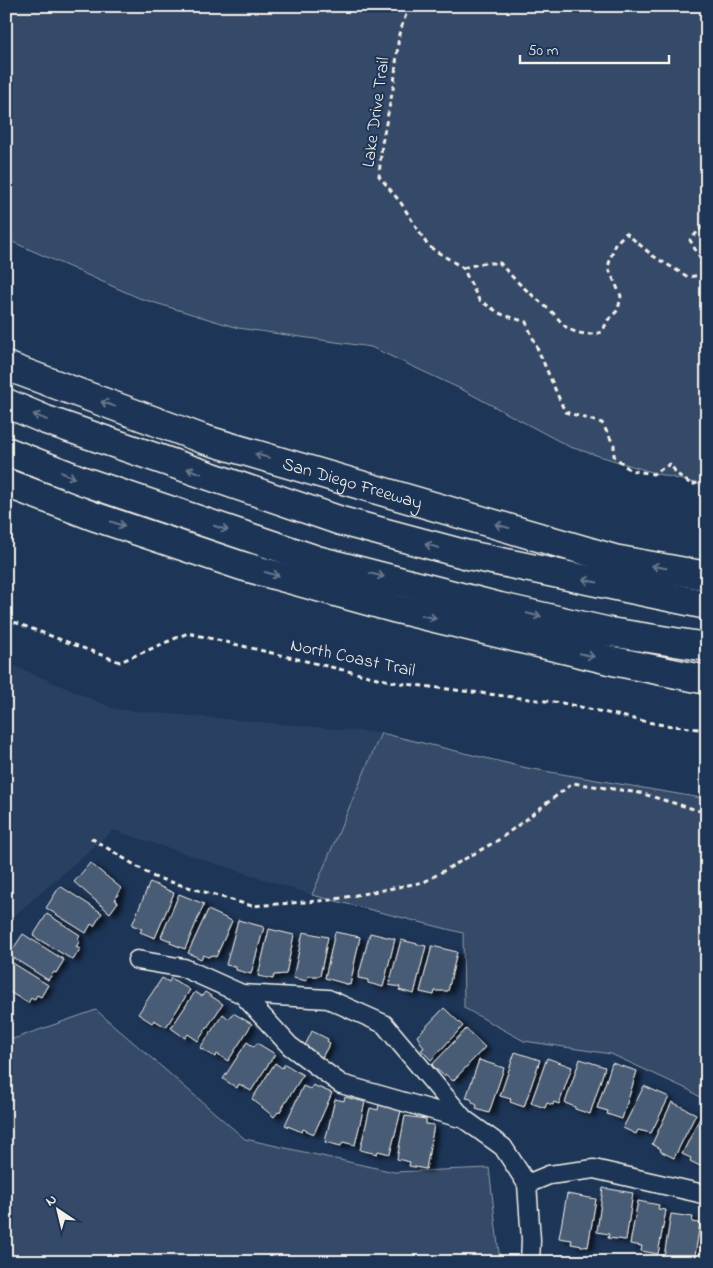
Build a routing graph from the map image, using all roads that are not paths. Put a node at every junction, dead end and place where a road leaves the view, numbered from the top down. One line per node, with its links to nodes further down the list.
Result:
1 (6, 366): 5 (highway, San Diego Freeway, one-way to 1)
2 (6, 403): 6 (highway, one-way to 2)
3 (6, 451): 7 (highway, one-way to 7)
4 (6, 483): 8 (highway, one-way to 8)
5 (707, 576)
6 (707, 605)
7 (707, 647)
8 (707, 680)
9 (137, 960): 10 (street)
10 (242, 994): 11 (street); 11 (street)
11 (464, 1120): 12 (street)
12 (527, 1184): 13 (street); 14 (street)
13 (707, 1196)
14 (530, 1262)

